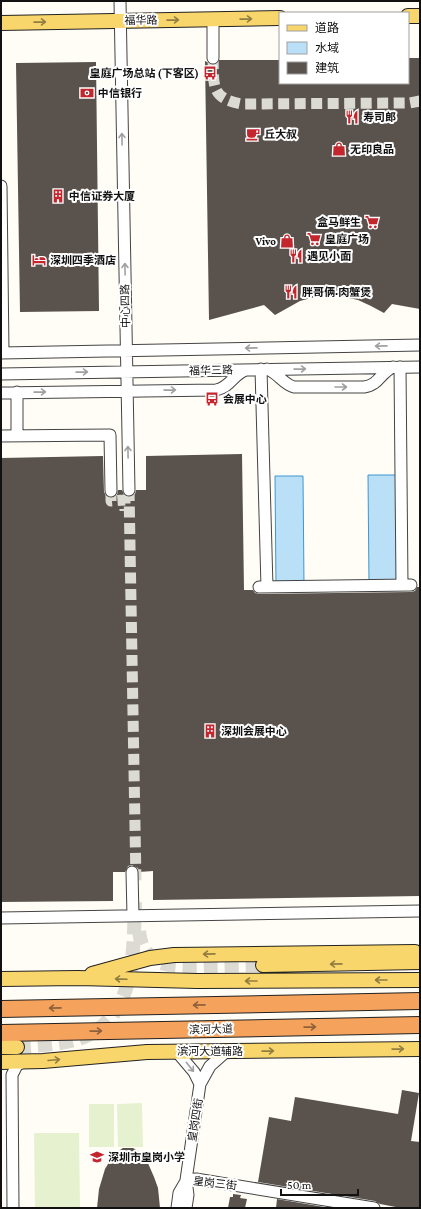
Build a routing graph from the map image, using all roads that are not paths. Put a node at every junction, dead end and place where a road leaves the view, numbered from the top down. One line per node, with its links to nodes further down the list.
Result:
1 (120, 1): 6 (street, 中心四路)
2 (409, 16): 3 (main road)
3 (420, 16)
4 (279, 18): 5 (main road, 福华路, one-way to 4)
5 (212, 19): 6 (main road, 福华路, one-way to 5); 8 (street)
6 (120, 21): 7 (main road, 福华路, one-way to 6); 11 (street, 中心四路, one-way to 6)
7 (1, 23)
8 (213, 58)
9 (1, 186): 12 (street)
10 (420, 345): 11 (street, 福华三路, one-way to 11)
11 (126, 350): 12 (street, 福华三路); 17 (street, 中心四路)
12 (2, 352)
13 (396, 367): 14 (street, 福华三路); 15 (street, 福华三路, one-way to 13); 15 (street, one-way to 13); 15 (street)
14 (418, 368)
15 (264, 369): 16 (street, 福华三路)
16 (247, 370): 17 (street, 福华三路); 19 (street, one-way to 16)
17 (127, 372): 18 (street, 福华三路, one-way to 17); 19 (street, 中心四路)
18 (1, 374)
19 (128, 391): 20 (street, one-way to 19); 24 (street, 中心四路, one-way to 19)
20 (17, 392): 21 (street); 23 (street)
21 (1, 393)
22 (1, 436): 23 (street)
23 (17, 436): 25 (street)
24 (129, 490)
25 (111, 491)
26 (132, 872): 28 (street)
27 (420, 911): 28 (street)
28 (133, 916): 29 (street)
29 (1, 918)
30 (418, 957): 31 (main road, one-way to 31); 32 (main road, one-way to 32)
31 (263, 965)
32 (78, 978): 33 (main road); 34 (main road, one-way to 32)
33 (1, 979)
34 (420, 980)
35 (420, 1001): 36 (highway, one-way to 36)
36 (1, 1009)
37 (420, 1025): 38 (highway, 滨河大道, one-way to 37)
38 (1, 1033)
39 (1, 1047): 40 (main road)
40 (17, 1047)
41 (420, 1049): 42 (main road, 滨河大道辅路, one-way to 41)
42 (227, 1051): 43 (main road, 滨河大道辅路); 47 (street)
43 (177, 1052): 44 (main road, 滨河大道辅路, one-way to 43); 47 (street, one-way to 47)
44 (26, 1061): 45 (main road, 滨河大道辅路); 46 (street)
45 (1, 1062): 46 (street)
46 (12, 1080): 48 (street)
47 (200, 1084): 49 (street, 皇岗四街)
48 (6, 1100): 50 (street)
49 (186, 1180): 51 (street, 皇岗四街); 52 (street, 皇岗四街); 53 (street, 皇岗三街); 54 (street, 皇岗三街)
50 (13, 1208)
51 (177, 1208)
52 (186, 1208)
53 (337, 1208)
54 (374, 1208)

